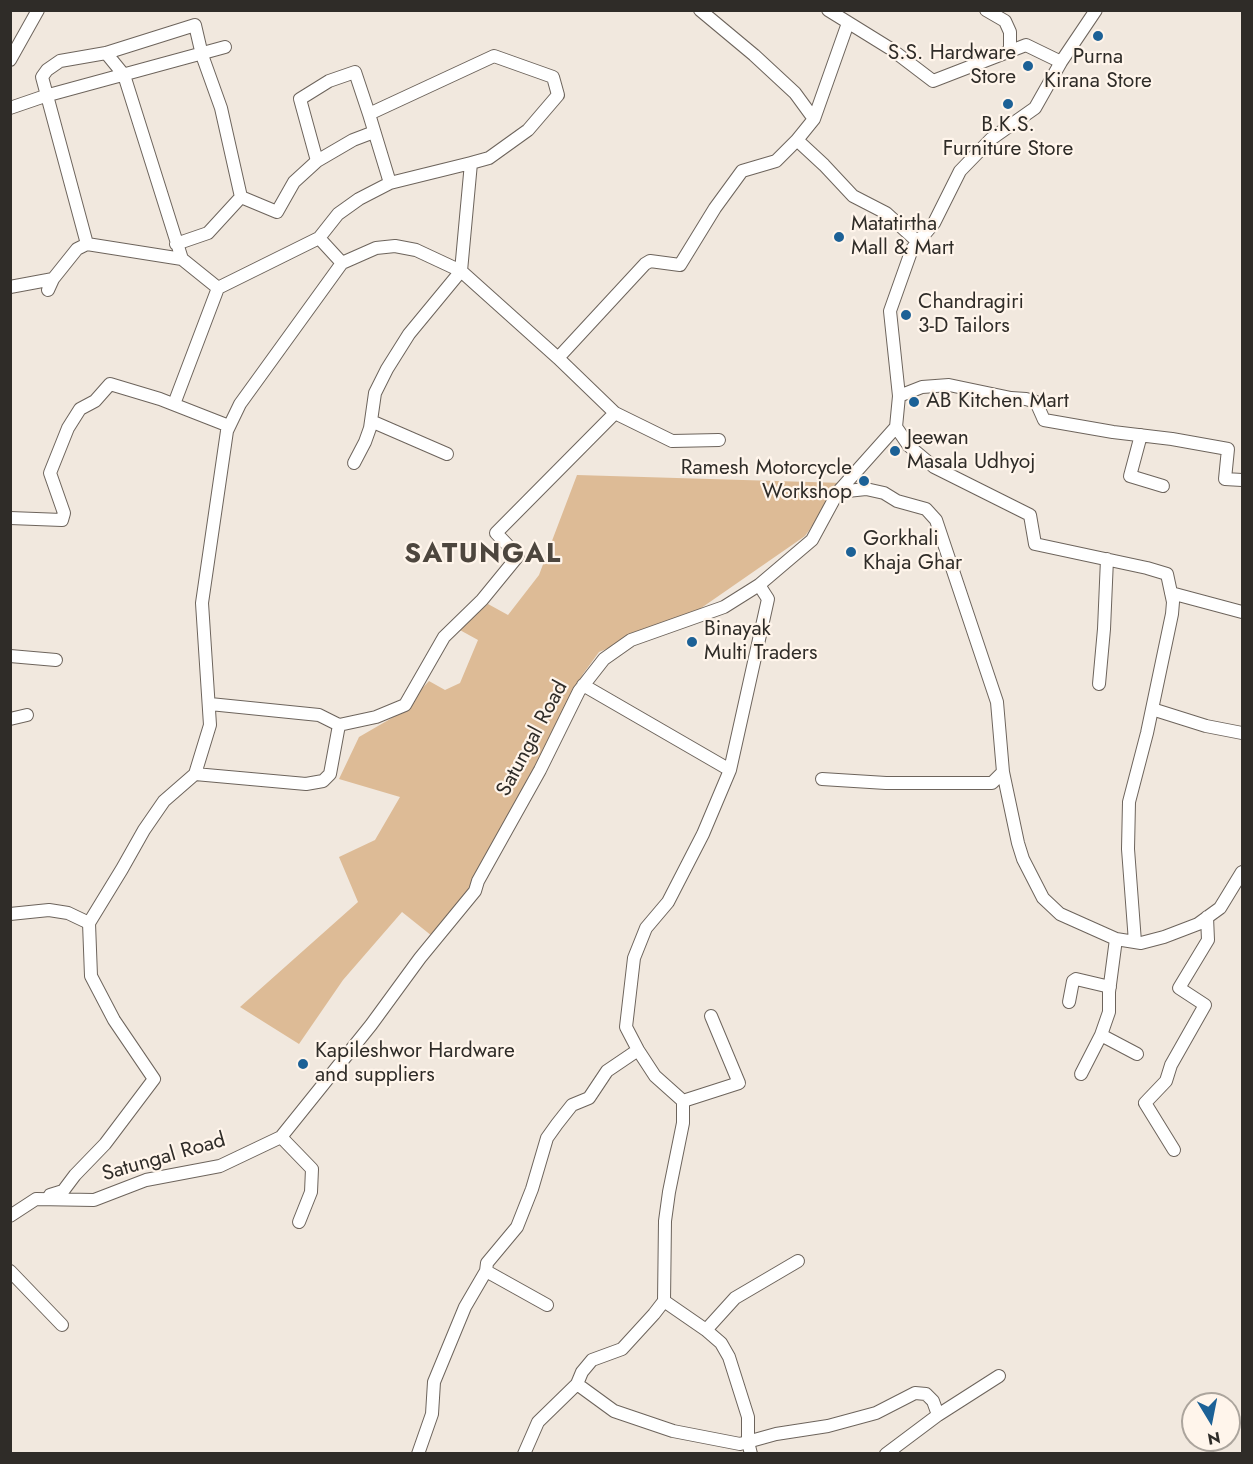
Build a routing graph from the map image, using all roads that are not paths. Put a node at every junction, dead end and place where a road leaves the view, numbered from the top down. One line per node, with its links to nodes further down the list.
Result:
1 (38, 10): 11 (street)
2 (700, 10): 17 (street)
3 (828, 10): 6 (street)
4 (986, 10): 8 (street)
5 (1096, 10): 12 (street)
6 (848, 23): 8 (street); 17 (street)
7 (225, 47): 10 (street)
8 (1010, 51): 12 (street)
9 (106, 53): 10 (street); 13 (street); 14 (street)
10 (202, 55): 13 (street); 23 (street)
11 (10, 60)
12 (1061, 62): 25 (street)
13 (124, 75): 14 (street); 27 (street)
14 (45, 96): 15 (street); 26 (street)
15 (10, 108)
16 (369, 114): 18 (street); 20 (street); 21 (street)
17 (814, 119): 19 (street)
18 (374, 132): 20 (street); 22 (street)
19 (797, 140): 25 (street); 33 (street)
20 (317, 161): 23 (street)
21 (471, 163): 22 (street); 30 (street)
22 (390, 183): 24 (street)
23 (242, 198): 27 (street)
24 (319, 238): 29 (street); 32 (street)
25 (918, 242): 34 (street)
26 (87, 244): 28 (street); 31 (street)
27 (176, 244): 28 (street)
28 (182, 259): 32 (street)
29 (342, 263): 30 (street); 38 (street)
30 (461, 270): 33 (street); 37 (street)
31 (10, 287)
32 (218, 288): 35 (street)
33 (558, 358): 36 (street)
34 (899, 396): 39 (street); 40 (street)
35 (174, 404): 38 (street); 47 (street)
36 (615, 413): 41 (street); 60 (street)
37 (371, 421): 42 (street); 43 (street)
38 (229, 426): 56 (street)
39 (897, 427): 46 (street, Satungal Road); 48 (street)
40 (1141, 435): 44 (street); 45 (street)
41 (719, 440)
42 (447, 454)
43 (354, 463)
44 (1242, 480)
45 (1163, 486)
46 (838, 492): 49 (street, Satungal Road); 63 (street)
47 (10, 518)
48 (1107, 559): 50 (street); 54 (street)
49 (759, 585): 55 (street, Satungal Road); 62 (street)
50 (1171, 593): 51 (street); 57 (street)
51 (1242, 612)
52 (10, 656): 53 (street)
53 (56, 660)
54 (1099, 684)
55 (583, 685): 62 (street); 80 (street, Satungal Road)
56 (210, 704): 60 (street); 64 (street)
57 (1152, 709): 61 (street); 71 (street)
58 (27, 715): 59 (street)
59 (10, 719)
60 (339, 724): 64 (street)
61 (1242, 734)
62 (730, 770): 76 (street)
63 (1003, 772): 65 (street); 70 (street)
64 (195, 774): 69 (street)
65 (822, 778)
66 (1242, 872): 68 (street)
67 (10, 914): 69 (street)
68 (1208, 917): 71 (street); 81 (street)
69 (88, 923): 82 (street)
70 (1116, 939): 71 (street); 72 (street)
71 (1135, 942)
72 (1110, 987): 73 (street); 75 (street)
73 (1069, 1002)
74 (711, 1016): 79 (street)
75 (1101, 1035): 77 (street); 78 (street)
76 (638, 1050): 79 (street); 87 (street)
77 (1137, 1054)
78 (1082, 1074)
79 (683, 1101): 88 (street)
80 (281, 1137): 82 (street, Satungal Road); 84 (street)
81 (1174, 1150)
82 (36, 1199): 83 (street)
83 (10, 1216)
84 (299, 1222)
85 (798, 1261): 91 (street)
86 (10, 1271): 90 (street)
87 (486, 1271): 89 (street); 97 (street)
88 (664, 1300): 91 (street); 93 (street)
89 (547, 1305)
90 (62, 1324)
91 (706, 1330): 95 (street)
92 (999, 1376): 94 (street)
93 (577, 1384): 95 (street); 98 (street)
94 (938, 1416): 95 (street); 96 (street)
95 (749, 1448)
96 (890, 1452)
97 (418, 1454)
98 (524, 1454)

